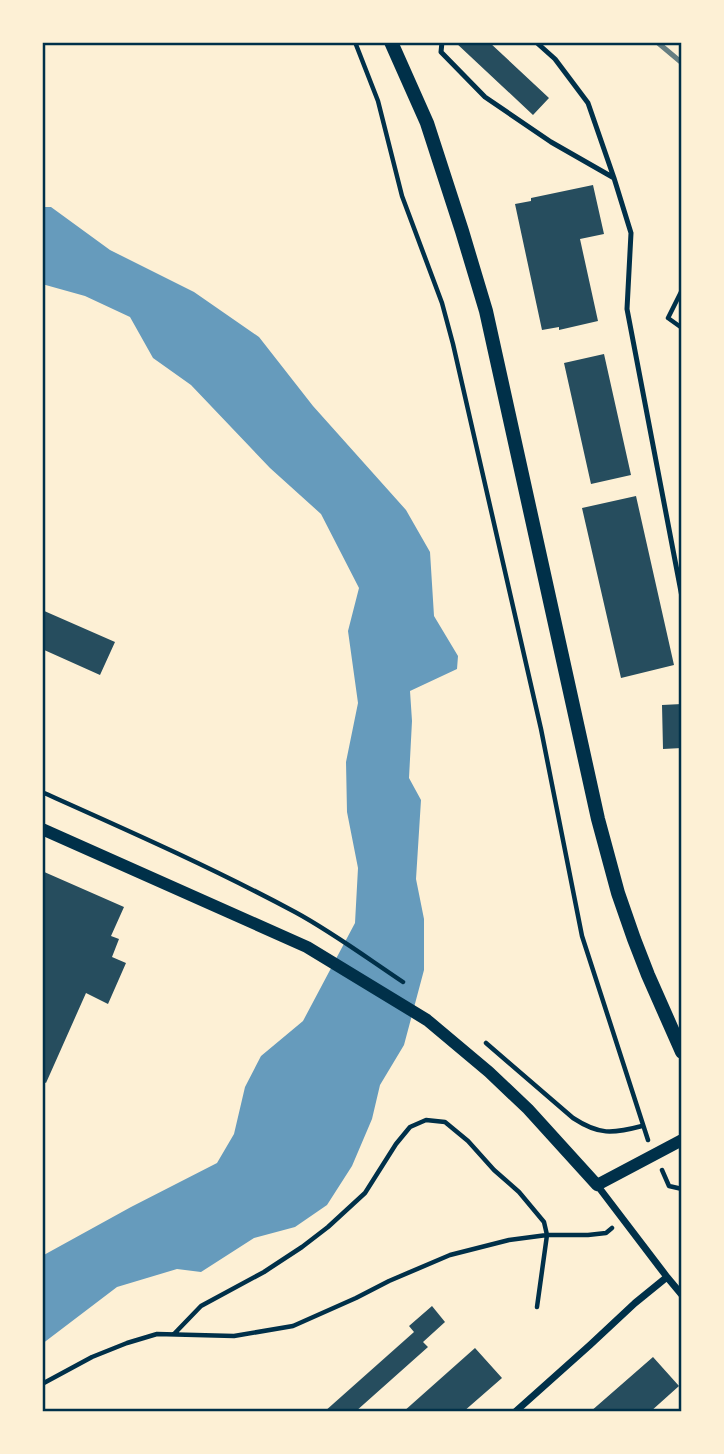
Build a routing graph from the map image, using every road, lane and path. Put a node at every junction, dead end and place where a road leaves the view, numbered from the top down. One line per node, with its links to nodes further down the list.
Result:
1 (355, 42): 14 (path)
2 (391, 42): 13 (main road)
3 (442, 42): 5 (lane)
4 (536, 42): 5 (lane)
5 (614, 178): 8 (lane)
6 (682, 290): 7 (path)
7 (682, 328)
8 (682, 597)
9 (42, 792): 11 (path)
10 (42, 829): 17 (street)
11 (404, 983)
12 (481, 1039): 14 (path)
13 (682, 1052)
14 (642, 1126): 16 (path)
15 (682, 1140): 16 (street)
16 (654, 1154): 17 (street); 18 (path)
17 (597, 1185): 19 (street)
18 (682, 1189)
19 (624, 1219): 20 (path); 21 (street)
20 (547, 1235): 23 (path); 24 (path); 24 (path)
21 (667, 1277): 22 (street); 26 (street)
22 (682, 1295)
23 (537, 1307)
24 (174, 1334): 25 (path)
25 (42, 1384)
26 (515, 1412)

